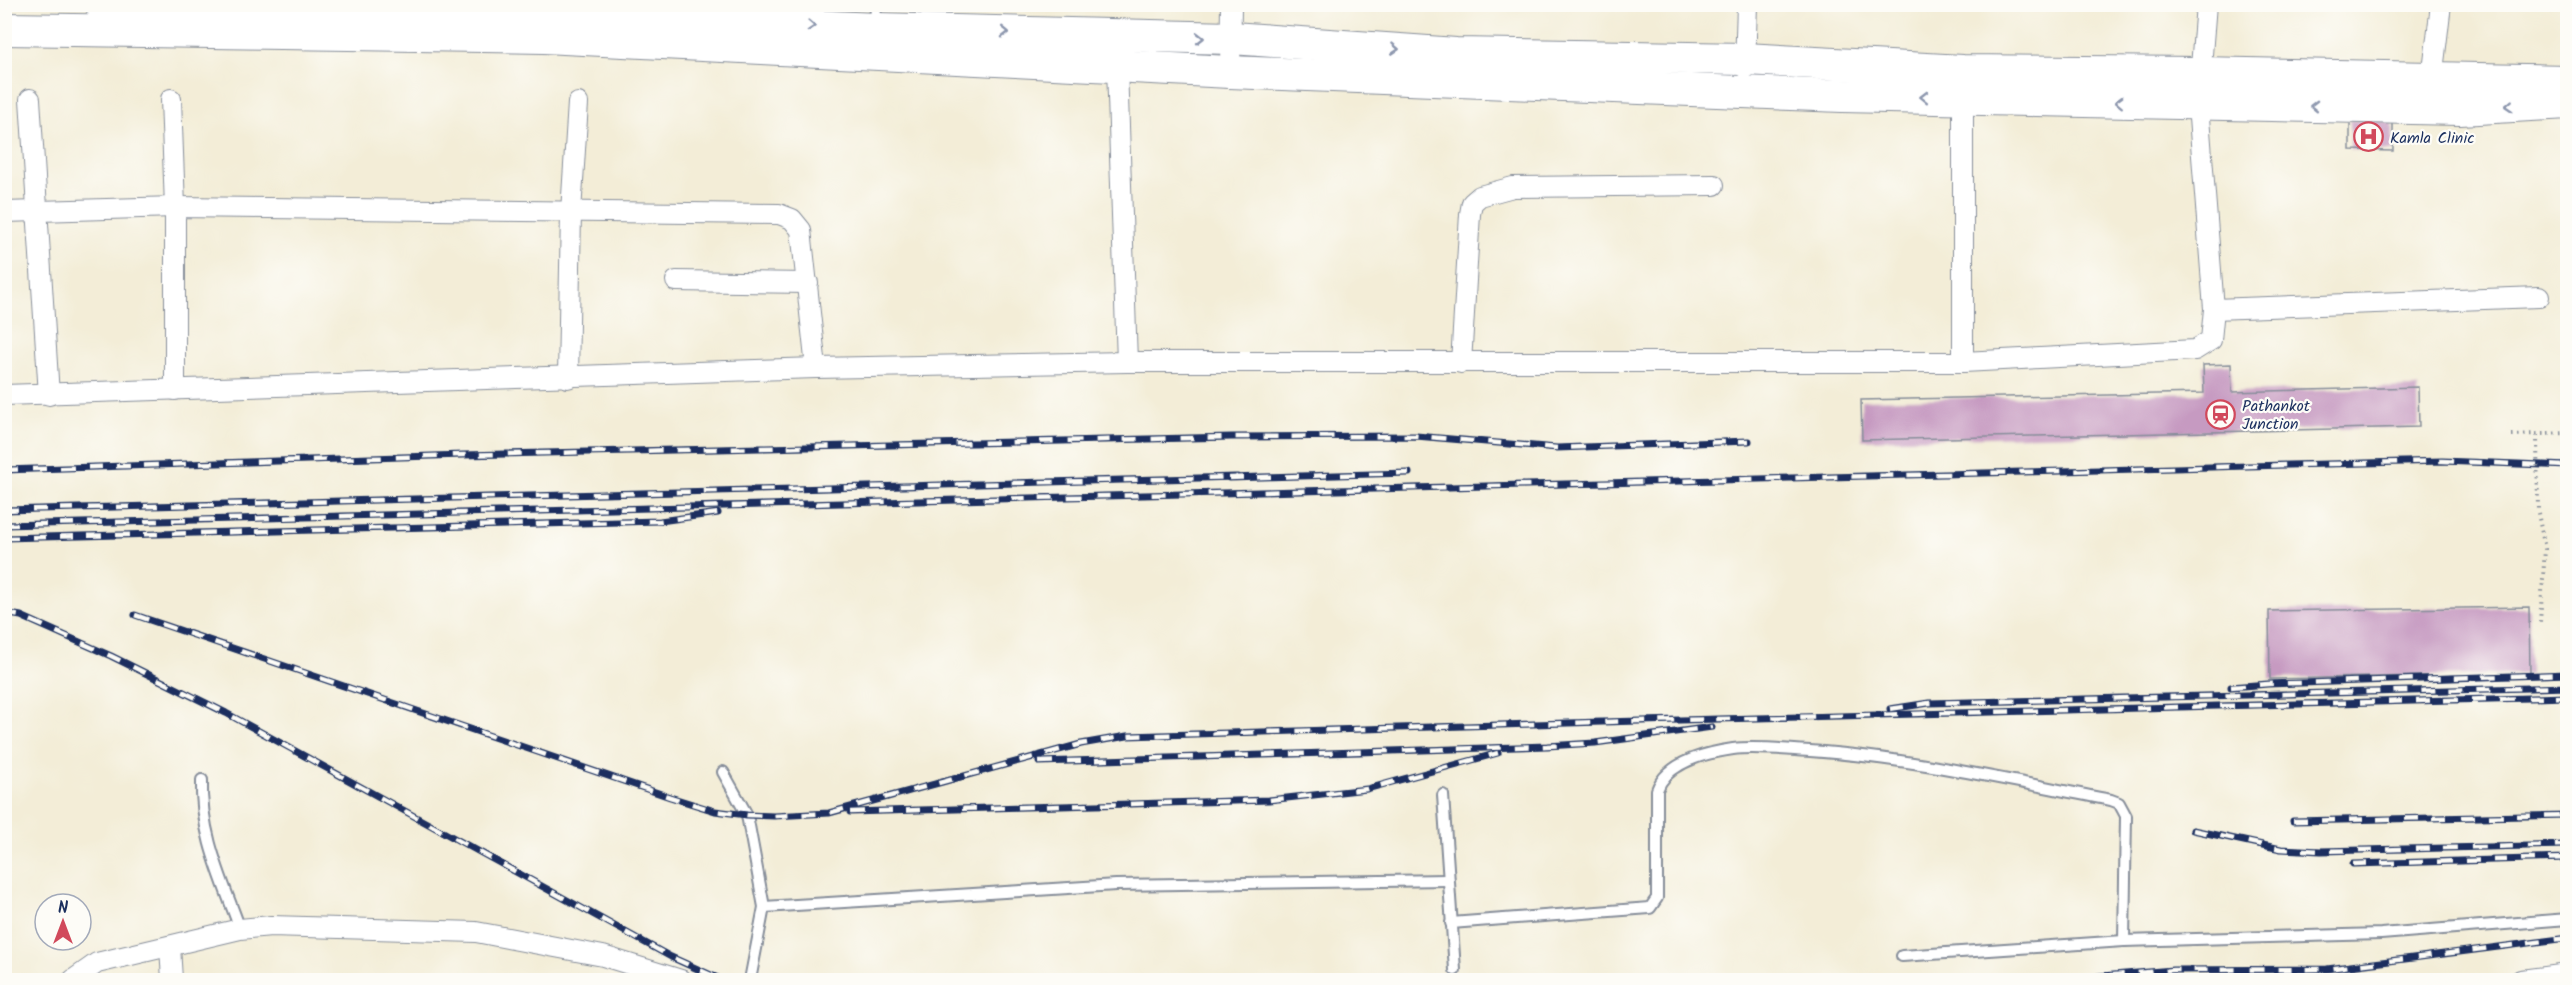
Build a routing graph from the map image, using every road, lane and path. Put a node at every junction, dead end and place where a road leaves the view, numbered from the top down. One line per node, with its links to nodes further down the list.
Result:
1 (101, 4): 6 (main road)
2 (1231, 4): 13 (street)
3 (1747, 4): 14 (street)
4 (2206, 4): 17 (street)
5 (2441, 4): 21 (street)
6 (176, 6): 7 (main road)
7 (252, 6): 8 (main road)
8 (370, 7): 9 (main road)
9 (502, 18): 10 (main road); 11 (main road)
10 (768, 26): 12 (main road)
11 (4, 29)
12 (875, 30): 13 (main road, one-way to 13); 15 (main road)
13 (1232, 38): 14 (main road, one-way to 14); 16 (street)
14 (1745, 59): 19 (main road); 20 (street)
15 (1117, 67): 16 (main road); 36 (street)
16 (1230, 72): 20 (main road)
17 (2200, 73): 19 (main road); 21 (main road); 26 (street)
18 (2568, 81): 21 (main road)
19 (1963, 85): 20 (main road, one-way to 20); 26 (main road, one-way to 19); 37 (street)
20 (1744, 91)
21 (2430, 93): 25 (main road, one-way to 21); 26 (main road, one-way to 26)
22 (30, 99): 29 (street)
23 (171, 99): 28 (street)
24 (578, 103): 31 (street)
25 (2568, 103)
26 (2198, 105): 35 (street)
27 (1713, 185): 38 (street)
28 (175, 207): 29 (street); 31 (street); 41 (street)
29 (39, 211): 30 (street); 43 (street)
30 (4, 212)
31 (571, 212): 33 (street); 40 (street)
32 (676, 281): 33 (street)
33 (808, 283): 39 (street)
34 (2539, 297): 35 (street)
35 (2214, 309): 37 (street)
36 (1127, 362): 38 (street); 39 (street)
37 (1963, 362): 38 (street)
38 (1461, 363)
39 (816, 368): 40 (street)
40 (568, 378): 41 (street)
41 (175, 390): 43 (street)
42 (4, 395): 43 (street)
43 (49, 395)
44 (2568, 433): 46 (path)
45 (2512, 435): 46 (path)
46 (2537, 435): 47 (path, bridge)
47 (2540, 622)
48 (723, 772): 52 (lane)
49 (202, 780): 55 (lane)
50 (1443, 795): 51 (lane)
51 (1448, 880): 52 (lane); 54 (lane)
52 (764, 907): 64 (lane)
53 (2568, 919): 56 (lane)
54 (1451, 923): 56 (lane); 59 (lane)
55 (240, 929): 57 (street); 63 (street)
56 (2124, 941): 58 (lane)
57 (170, 946): 61 (street); 62 (street)
58 (1902, 956)
59 (1455, 970)
60 (2568, 974): 65 (street)
61 (73, 981)
62 (172, 981)
63 (681, 981)
64 (750, 981)
65 (2521, 981)

